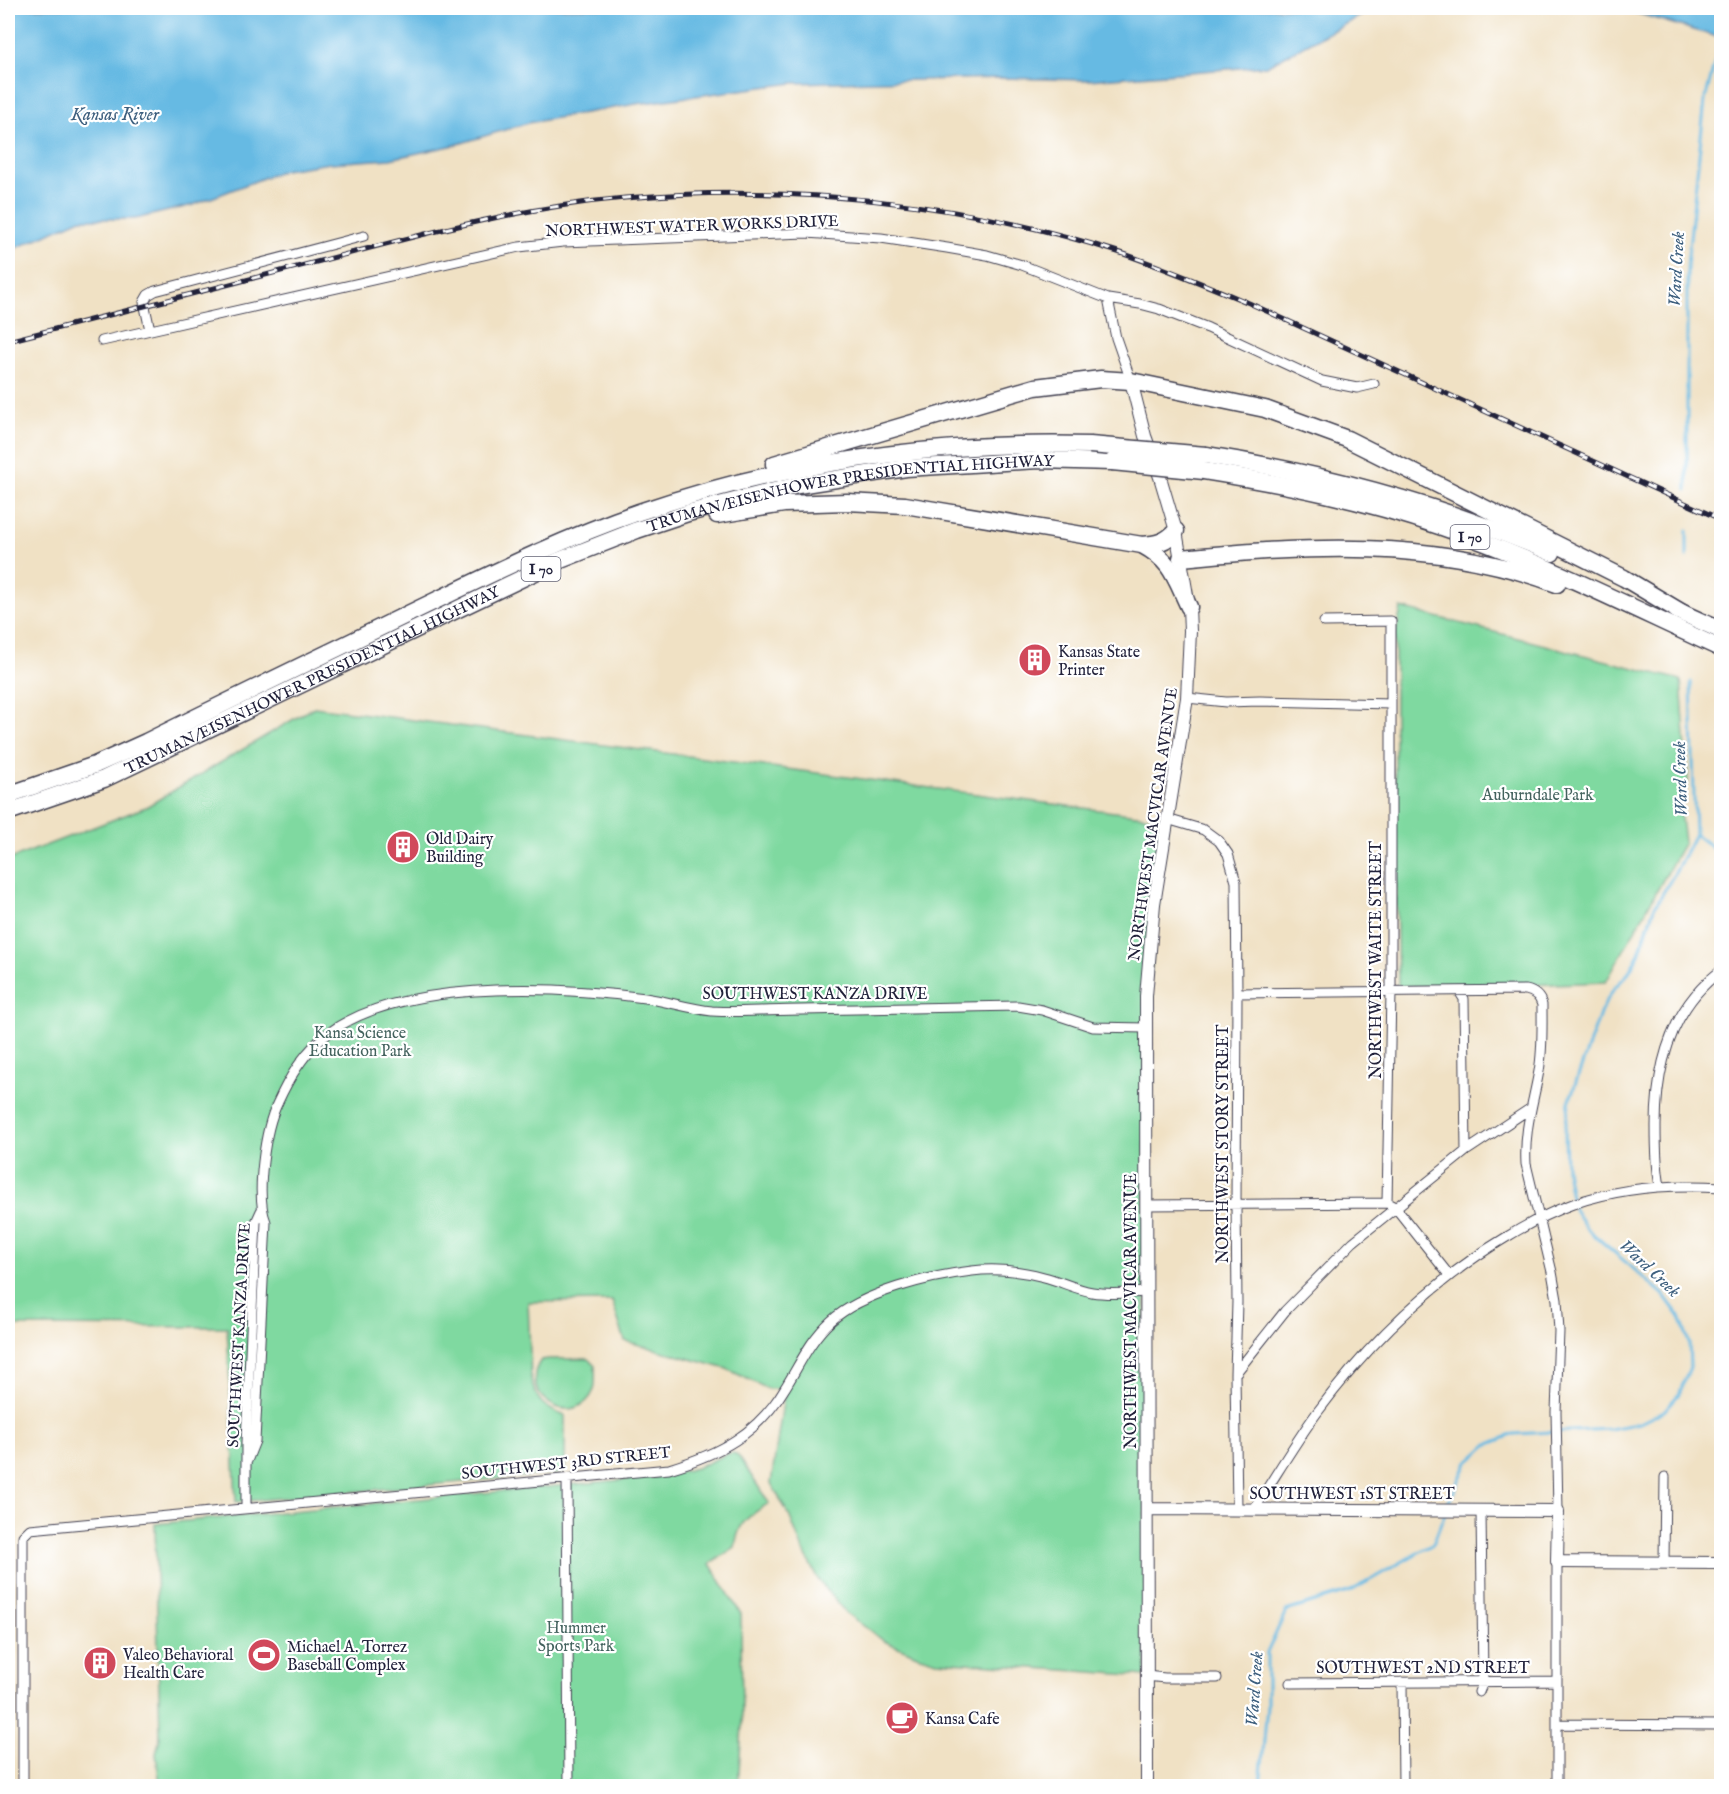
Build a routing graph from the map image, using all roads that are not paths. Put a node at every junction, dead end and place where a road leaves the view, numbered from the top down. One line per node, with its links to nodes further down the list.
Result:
1 (364, 236): 3 (street)
2 (1108, 299): 3 (street, NORTHWEST WATER WORKS DRIVE); 5 (street, NORTHWEST MACVICAR AVENUE); 6 (street, NORTHWEST WATER WORKS DRIVE)
3 (150, 330): 4 (street, NORTHWEST WATER WORKS DRIVE)
4 (102, 341)
5 (1131, 381): 8 (highway); 9 (main road, NORTHWEST MACVICAR AVENUE); 15 (highway)
6 (1374, 384)
7 (1205, 463): 8 (highway, TRUMAN/EISENHOWER PRESIDENTIAL HIGHWAY / I 70, bridge); 10 (highway, TRUMAN/EISENHOWER PRESIDENTIAL HIGHWAY / I 70, bridge); 14 (highway, TRUMAN/EISENHOWER PRESIDENTIAL HIGHWAY / I 70); 15 (highway, TRUMAN/EISENHOWER PRESIDENTIAL HIGHWAY / I 70)
8 (679, 499): 21 (highway, TRUMAN/EISENHOWER PRESIDENTIAL HIGHWAY / I 70)
9 (1176, 531): 11 (highway); 12 (main road, NORTHWEST MACVICAR AVENUE)
10 (611, 540): 11 (highway); 22 (highway, TRUMAN/EISENHOWER PRESIDENTIAL HIGHWAY / I 70)
11 (1142, 545): 13 (highway)
12 (1181, 558): 13 (main road, NORTHWEST MACVICAR AVENUE); 14 (highway)
13 (1189, 607): 19 (main road, NORTHWEST MACVICAR AVENUE)
14 (1639, 612): 18 (highway, TRUMAN/EISENHOWER PRESIDENTIAL HIGHWAY / I 70)
15 (1686, 615): 17 (highway, TRUMAN/EISENHOWER PRESIDENTIAL HIGHWAY / I 70)
16 (1324, 622): 20 (street, NORTHWEST WAITE STREET)
17 (1722, 631)
18 (1722, 650)
19 (1187, 698): 20 (street); 23 (main road, NORTHWEST MACVICAR AVENUE)
20 (1391, 704): 26 (street, NORTHWEST WAITE STREET)
21 (8, 795)
22 (8, 812)
23 (1167, 819): 27 (street, NORTHWEST STORY STREET); 28 (main road, NORTHWEST MACVICAR AVENUE)
24 (1722, 970): 31 (street)
25 (1459, 991): 26 (street); 29 (street); 30 (street)
26 (1391, 992): 27 (street); 35 (street, NORTHWEST WAITE STREET)
27 (1237, 993): 34 (street, NORTHWEST STORY STREET)
28 (1145, 1028): 33 (main road, NORTHWEST MACVICAR AVENUE); 42 (street, SOUTHWEST KANZA DRIVE)
29 (1530, 1108): 30 (street); 36 (street)
30 (1466, 1151): 35 (street)
31 (1659, 1186): 32 (street); 36 (street)
32 (1722, 1187)
33 (1146, 1205): 34 (street); 38 (main road, NORTHWEST MACVICAR AVENUE)
34 (1236, 1205): 35 (street); 39 (street, NORTHWEST STORY STREET)
35 (1391, 1205): 37 (street); 39 (street)
36 (1540, 1219): 37 (street); 47 (street)
37 (1449, 1275): 45 (street)
38 (1146, 1292): 41 (street, SOUTHWEST 3RD STREET); 43 (main road, NORTHWEST MACVICAR AVENUE)
39 (1235, 1374): 44 (street, NORTHWEST STORY STREET)
40 (1665, 1477): 49 (street)
41 (567, 1479): 42 (street, SOUTHWEST 3RD STREET); 61 (street)
42 (246, 1508): 60 (street, SOUTHWEST 3RD STREET)
43 (1147, 1509): 44 (main road, SOUTHWEST 1ST STREET); 51 (main road, NORTHWEST MACVICAR AVENUE)
44 (1237, 1509): 45 (main road, SOUTHWEST 1ST STREET)
45 (1254, 1509): 46 (main road, SOUTHWEST 1ST STREET)
46 (1481, 1511): 47 (main road, SOUTHWEST 1ST STREET); 55 (street)
47 (1558, 1511): 48 (main road)
48 (1557, 1562): 49 (main road); 53 (street)
49 (1664, 1562): 50 (main road)
50 (1722, 1563)
51 (1146, 1676): 52 (street); 62 (main road, NORTHWEST MACVICAR AVENUE)
52 (1217, 1678)
53 (1557, 1681): 55 (street, SOUTHWEST 2ND STREET); 58 (street)
54 (1402, 1682): 55 (street, SOUTHWEST 2ND STREET); 56 (street, SOUTHWEST 2ND STREET); 63 (street)
55 (1483, 1682): 57 (street)
56 (1290, 1683)
57 (1479, 1692)
58 (1557, 1724): 59 (street); 64 (street)
59 (1722, 1725)
60 (23, 1786)
61 (569, 1786)
62 (1147, 1786)
63 (1403, 1786)
64 (1557, 1786)

